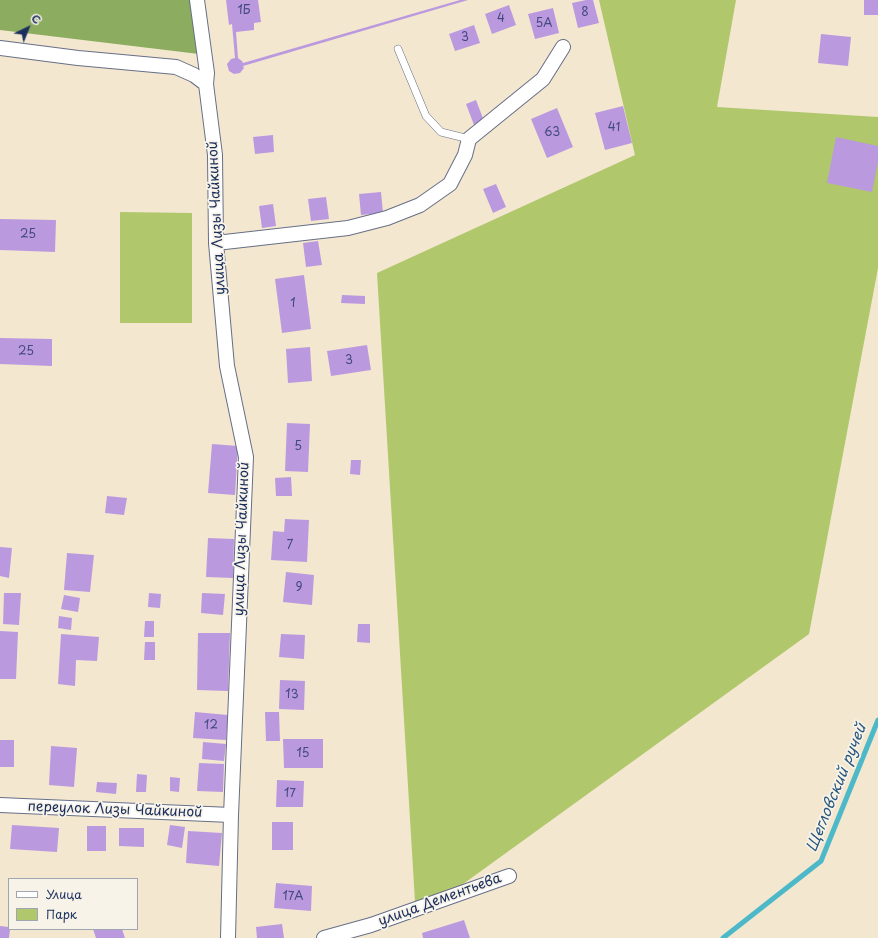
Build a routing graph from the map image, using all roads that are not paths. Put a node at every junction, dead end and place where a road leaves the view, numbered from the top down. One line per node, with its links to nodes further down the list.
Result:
1 (197, 0): 5 (street, улица Лизы Чайкиной)
2 (563, 47): 6 (street)
3 (0, 48): 5 (street)
4 (398, 50): 6 (lane)
5 (206, 84): 7 (street, улица Лизы Чайкиной)
6 (469, 139): 7 (street)
7 (216, 243): 9 (street, улица Лизы Чайкиной)
8 (0, 805): 9 (street, переулок Лизы Чайкиной)
9 (231, 815): 11 (street, улица Лизы Чайкиной)
10 (509, 876): 12 (street, улица Дементьева)
11 (228, 938)
12 (324, 938)

